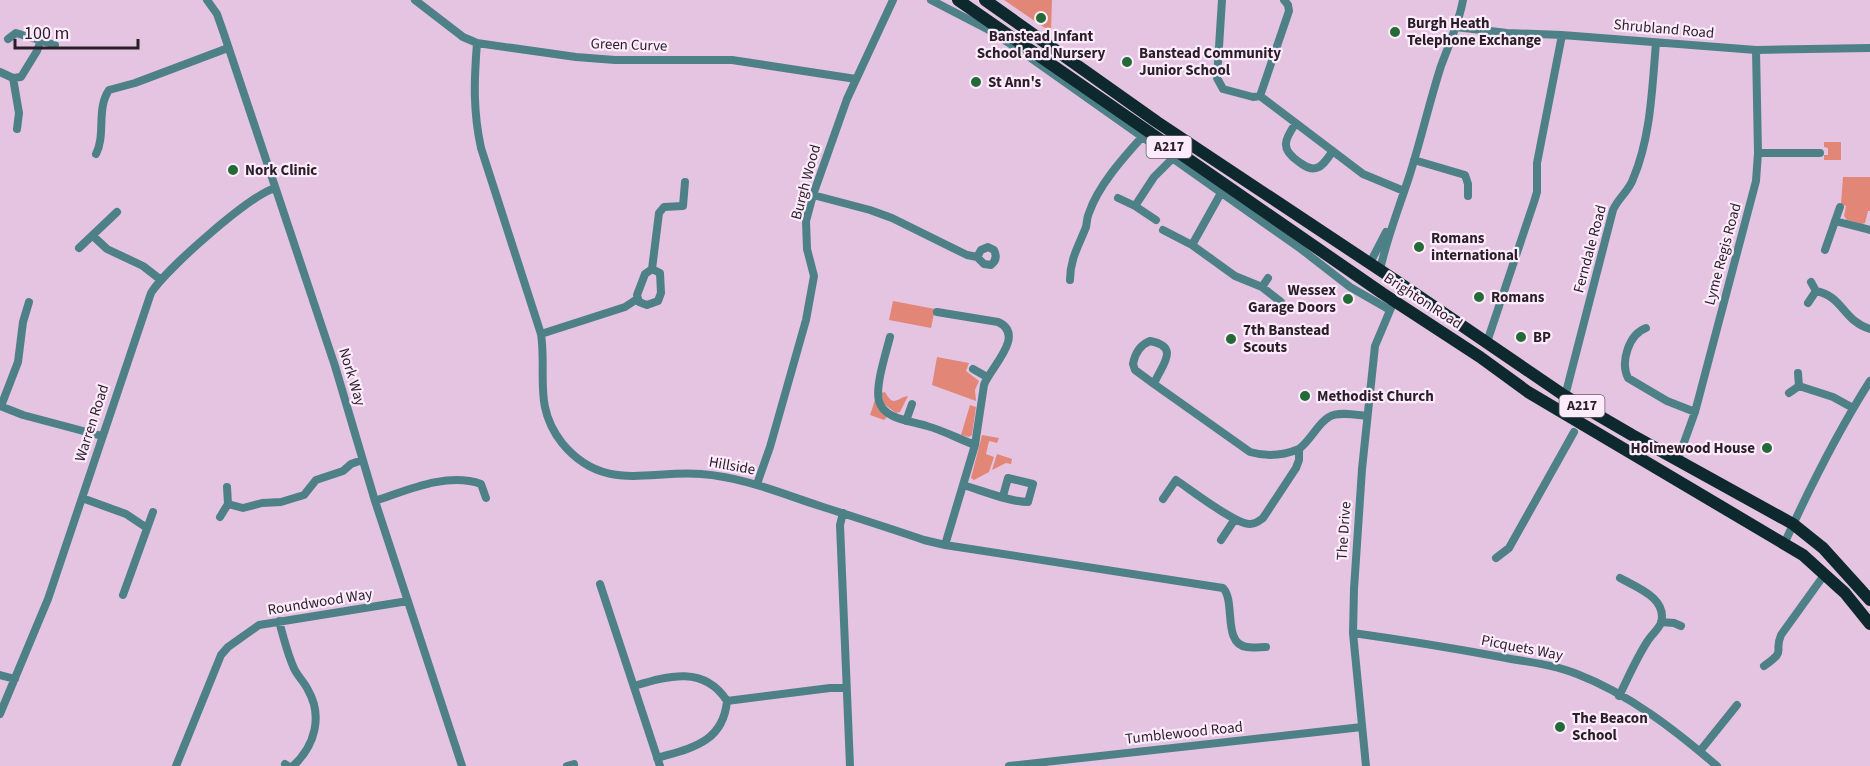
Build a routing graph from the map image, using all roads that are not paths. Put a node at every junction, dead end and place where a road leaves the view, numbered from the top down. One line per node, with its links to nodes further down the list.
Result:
1 (207, 0): 17 (street, Nork Way)
2 (415, 0): 14 (street, Green Curve)
3 (893, 0): 22 (street, Burgh Wood)
4 (931, 0): 26 (street, Brighton Road)
5 (958, 0): 66 (highway, Brighton Road / A217)
6 (985, 0): 54 (highway, Brighton Road / A217)
7 (1222, 0): 23 (street)
8 (1284, 0): 23 (street)
9 (1463, 0): 10 (street)
10 (1456, 27): 11 (street, Shrubland Road); 32 (street)
11 (1562, 35): 15 (street, Shrubland Road); 72 (street)
12 (8, 39): 13 (street)
13 (41, 40): 16 (street); 21 (street)
14 (477, 43): 22 (street, Green Curve); 70 (street, Hillside)
15 (1656, 43): 19 (street, Shrubland Road); 81 (street, Ferndale Road)
16 (55, 45)
17 (228, 48): 30 (street); 34 (street, Nork Way)
18 (1870, 48): 19 (street, Shrubland Road)
19 (1756, 50): 28 (street, Lyme Regis Road)
20 (0, 72): 21 (street)
21 (13, 78): 25 (street)
22 (856, 79): 37 (street, Burgh Wood)
23 (1260, 96): 24 (street)
24 (1296, 123): 27 (street); 27 (street)
25 (17, 129)
26 (1142, 137): 31 (street, Brighton Road); 57 (street)
27 (1333, 151): 35 (street)
28 (1758, 153): 29 (street); 85 (street, Lyme Regis Road)
29 (1820, 153)
30 (96, 154)
31 (1173, 158): 36 (street, Brighton Road); 40 (street)
32 (1414, 160): 35 (street); 38 (street)
33 (684, 182): 55 (street)
34 (274, 188): 58 (street, Warren Road); 93 (street, Nork Way)
35 (1404, 191): 46 (street)
36 (1221, 193): 50 (street); 66 (street, Brighton Road)
37 (813, 195): 53 (street); 94 (street, Burgh Wood)
38 (1468, 196)
39 (1118, 198): 40 (street)
40 (1136, 206): 44 (street)
41 (1840, 207): 45 (street)
42 (117, 212): 49 (street)
43 (1870, 219): 47 (street)
44 (1156, 220)
45 (1835, 220): 47 (street); 52 (street)
46 (1391, 226): 54 (street); 54 (street)
47 (1869, 229)
48 (1163, 230): 50 (street)
49 (93, 236): 51 (street); 58 (street)
50 (1192, 245): 60 (street)
51 (79, 248)
52 (1825, 250)
53 (977, 257)
54 (1375, 267): 72 (highway, Brighton Road / A217); 73 (highway)
55 (652, 269): 62 (street); 62 (street)
56 (1268, 278): 60 (street)
57 (1070, 279)
58 (161, 280): 89 (street, Warren Road)
59 (1811, 282): 61 (street)
60 (1262, 287): 64 (street)
61 (1816, 291): 65 (street); 69 (street)
62 (637, 299): 70 (street)
63 (29, 302): 83 (street)
64 (1281, 302)
65 (1808, 303)
66 (1392, 306): 73 (highway, Brighton Road / A217); 86 (street, The Drive)
67 (937, 312): 76 (street)
68 (1646, 328): 85 (street)
69 (1870, 329)
70 (541, 334): 94 (street, Hillside)
71 (890, 337): 87 (street)
72 (1487, 342): 81 (highway, Brighton Road / A217)
73 (1480, 357): 110 (highway, Brighton Road / A217)
74 (973, 369): 76 (street)
75 (1798, 373): 79 (street)
76 (987, 377): 90 (street)
77 (1870, 381): 84 (street)
78 (1154, 384): 78 (street); 91 (street)
79 (1799, 386): 80 (street); 84 (street)
80 (1789, 393)
81 (1565, 396): 92 (highway, Brighton Road / A217)
82 (912, 404): 87 (street)
83 (1, 406): 89 (street)
84 (1853, 408): 107 (street)
85 (1695, 412): 92 (street, Lyme Regis Road)
86 (1367, 416): 91 (street); 123 (street, The Drive)
87 (906, 421): 90 (street)
88 (1574, 432): 112 (street)
89 (102, 436): 98 (street, Warren Road)
90 (975, 445): 95 (street)
91 (1299, 449): 106 (street)
92 (1678, 459): 107 (highway, Brighton Road / A217)
93 (362, 460): 101 (street, Nork Way); 102 (street)
94 (757, 484): 104 (street, Hillside)
95 (963, 485): 97 (street); 111 (street)
96 (227, 487): 102 (street)
97 (1003, 496)
98 (82, 498): 108 (street); 127 (street, Warren Road)
99 (486, 498): 101 (street)
100 (1163, 499): 106 (street)
101 (375, 501): 118 (street, Nork Way)
102 (228, 504): 105 (street)
103 (153, 512): 108 (street)
104 (843, 513): 111 (street, Hillside); 129 (street)
105 (220, 517)
106 (1239, 521): 109 (street)
107 (1793, 524): 110 (street); 117 (highway, Brighton Road / A217)
108 (147, 528): 116 (street)
109 (1221, 540)
110 (1785, 542): 121 (highway, Brighton Road / A217)
111 (945, 545): 124 (street, Hillside)
112 (1496, 558)
113 (1620, 578): 120 (street)
114 (1821, 578): 125 (street)
115 (600, 584): 128 (street)
116 (123, 595)
117 (1870, 600)
118 (408, 601): 119 (street, Roundwood Way); 140 (street, Nork Way)
119 (279, 621): 138 (street); 139 (street, Roundwood Way)
120 (1661, 622): 122 (street); 130 (street)
121 (1870, 624)
122 (1681, 626)
123 (1353, 633): 130 (street, Picquets Way); 134 (street, The Drive)
124 (1266, 647)
125 (1764, 666)
126 (0, 675): 127 (street)
127 (15, 680): 133 (street, Warren Road)
128 (634, 686): 131 (street); 136 (street)
129 (846, 688): 131 (street); 141 (street)
130 (1619, 696): 135 (street, Picquets Way)
131 (727, 701): 136 (street)
132 (1737, 705): 135 (street)
133 (0, 714)
134 (1362, 727): 137 (street, Tumblewood Road); 143 (street, The Drive)
135 (1700, 751): 144 (street, Picquets Way)
136 (658, 762)
137 (1052, 764): 142 (street, Tumblewood Road)
138 (289, 765)
139 (176, 766)
140 (462, 766)
141 (850, 766)
142 (1009, 766)
143 (1366, 766)
144 (1717, 766)

